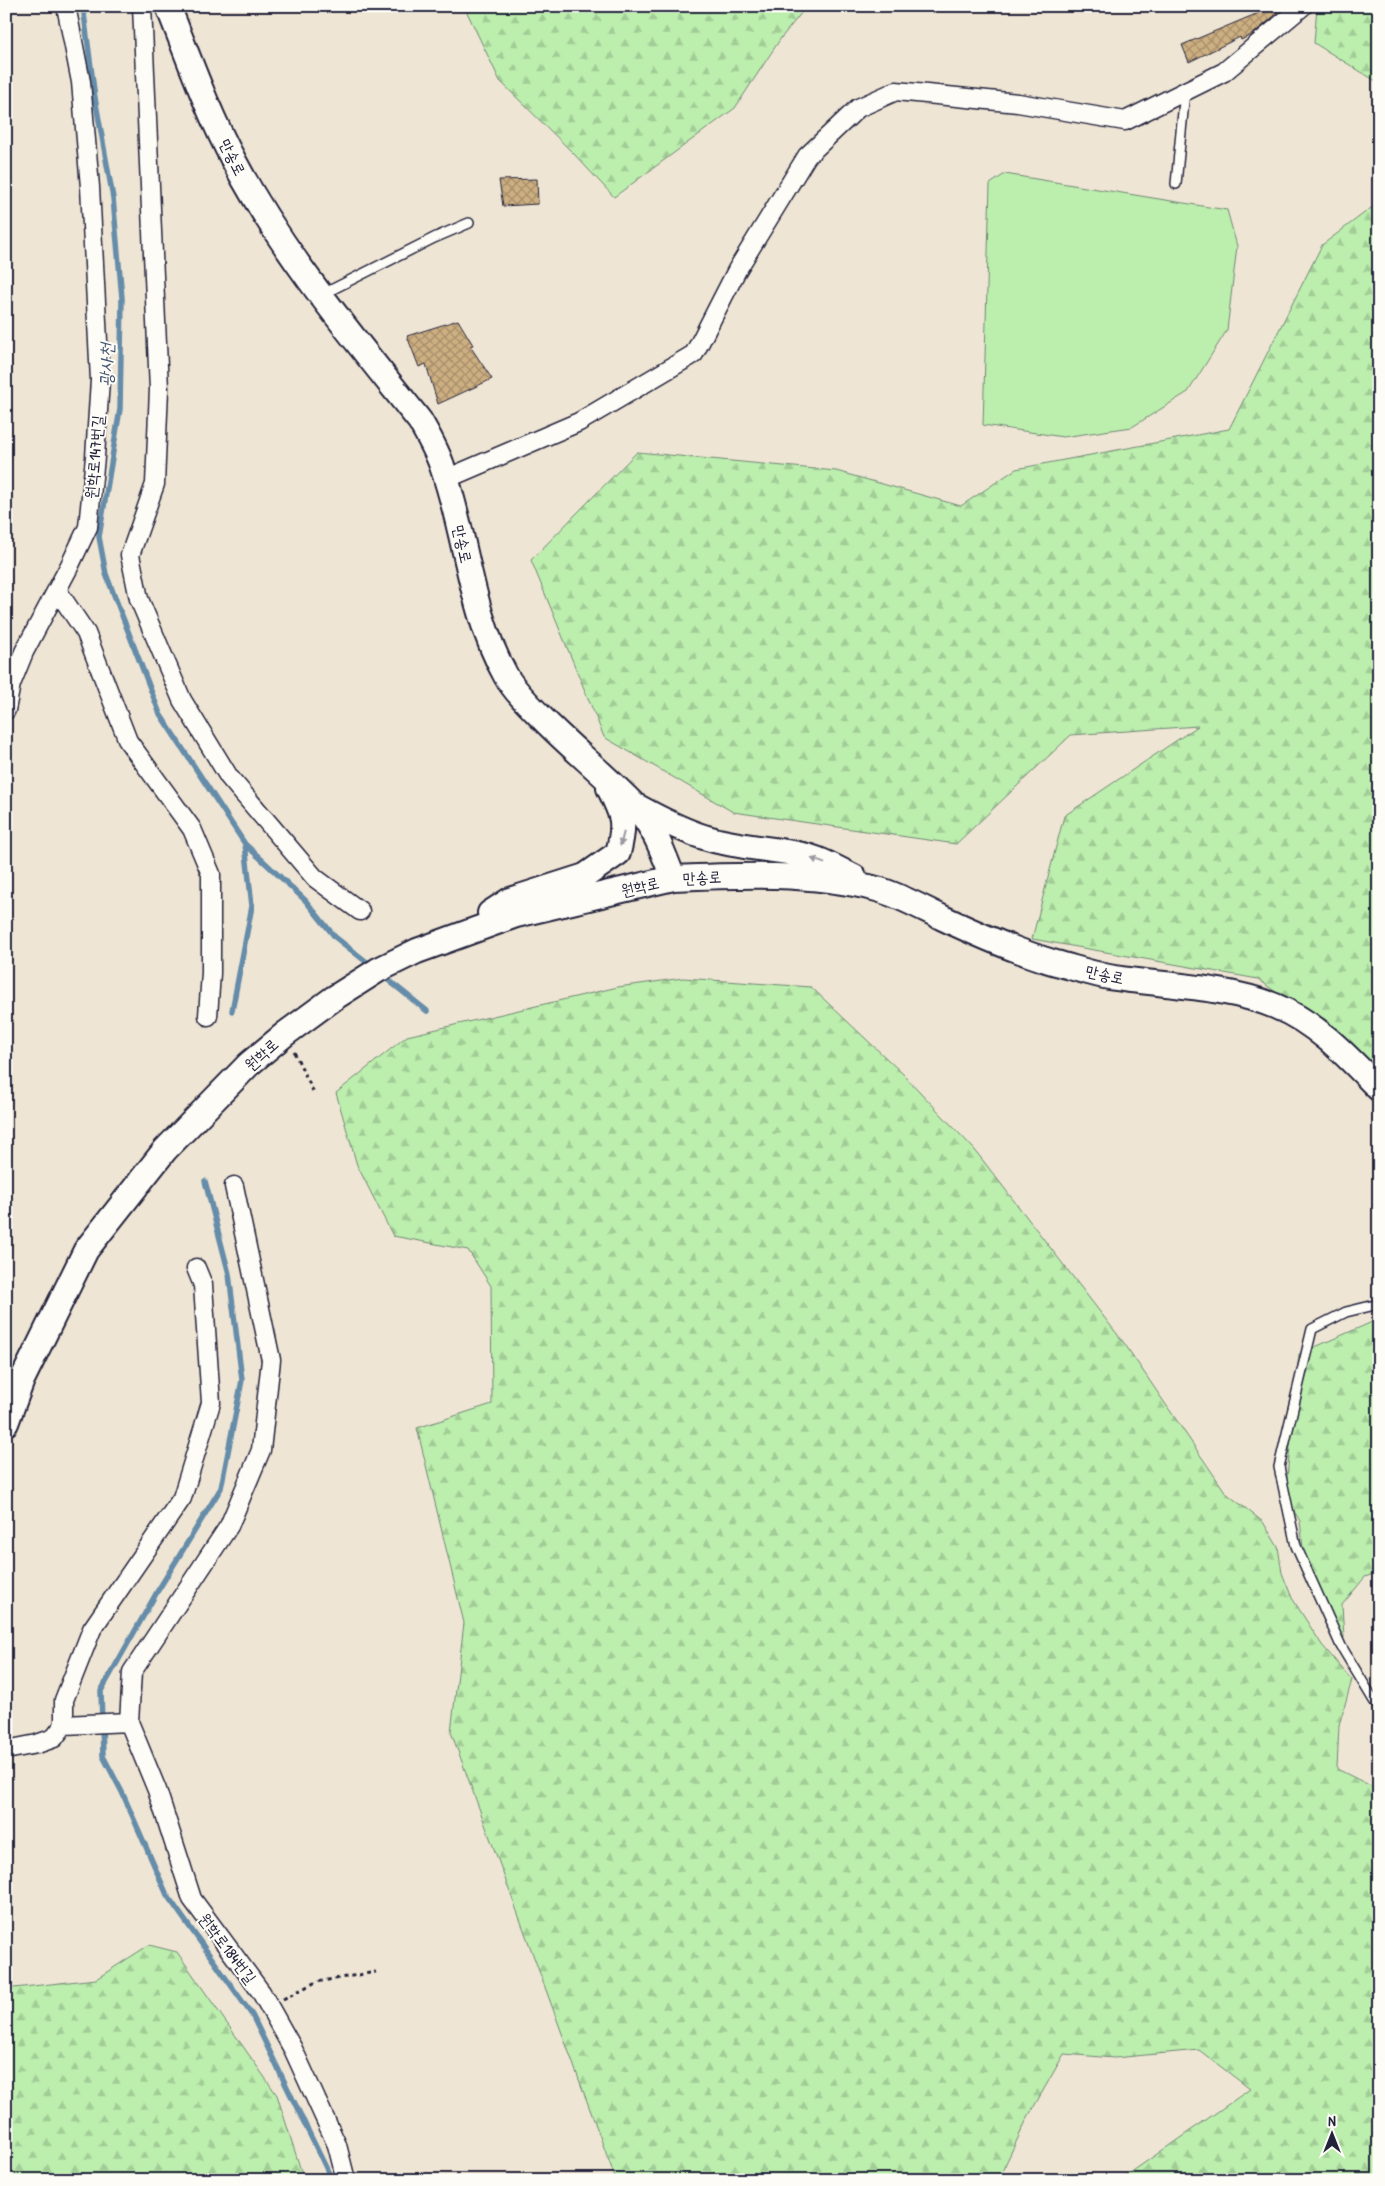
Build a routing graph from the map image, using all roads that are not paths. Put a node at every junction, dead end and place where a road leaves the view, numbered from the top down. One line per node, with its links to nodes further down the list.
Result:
1 (66, 6): 10 (street, 원학로147번길)
2 (142, 6): 17 (street)
3 (168, 6): 8 (street, 만송로)
4 (1303, 6): 5 (street)
5 (1185, 91): 6 (lane); 9 (street)
6 (1176, 184)
7 (470, 224): 8 (lane)
8 (320, 295): 9 (street, 만송로)
9 (446, 479): 13 (street, 만송로)
10 (57, 590): 11 (street, 원학로147번길); 19 (street)
11 (8, 683): 12 (street, 원학로147번길)
12 (6, 710)
13 (604, 778): 14 (street, 만송로); 18 (street, one-way to 18)
14 (635, 806): 15 (street, 만송로); 16 (street, one-way to 14)
15 (673, 878): 16 (street, 만송로); 18 (street, 원학로)
16 (878, 889): 20 (street, 만송로)
17 (360, 911)
18 (452, 938): 24 (street, 원학로)
19 (208, 1016)
20 (1379, 1089)
21 (234, 1186): 26 (street)
22 (196, 1268): 27 (street)
23 (1379, 1304): 25 (lane)
24 (6, 1423)
25 (1379, 1709)
26 (122, 1722): 27 (street); 29 (street, 원학로184번길)
27 (72, 1724): 28 (street)
28 (6, 1750)
29 (346, 2180)

